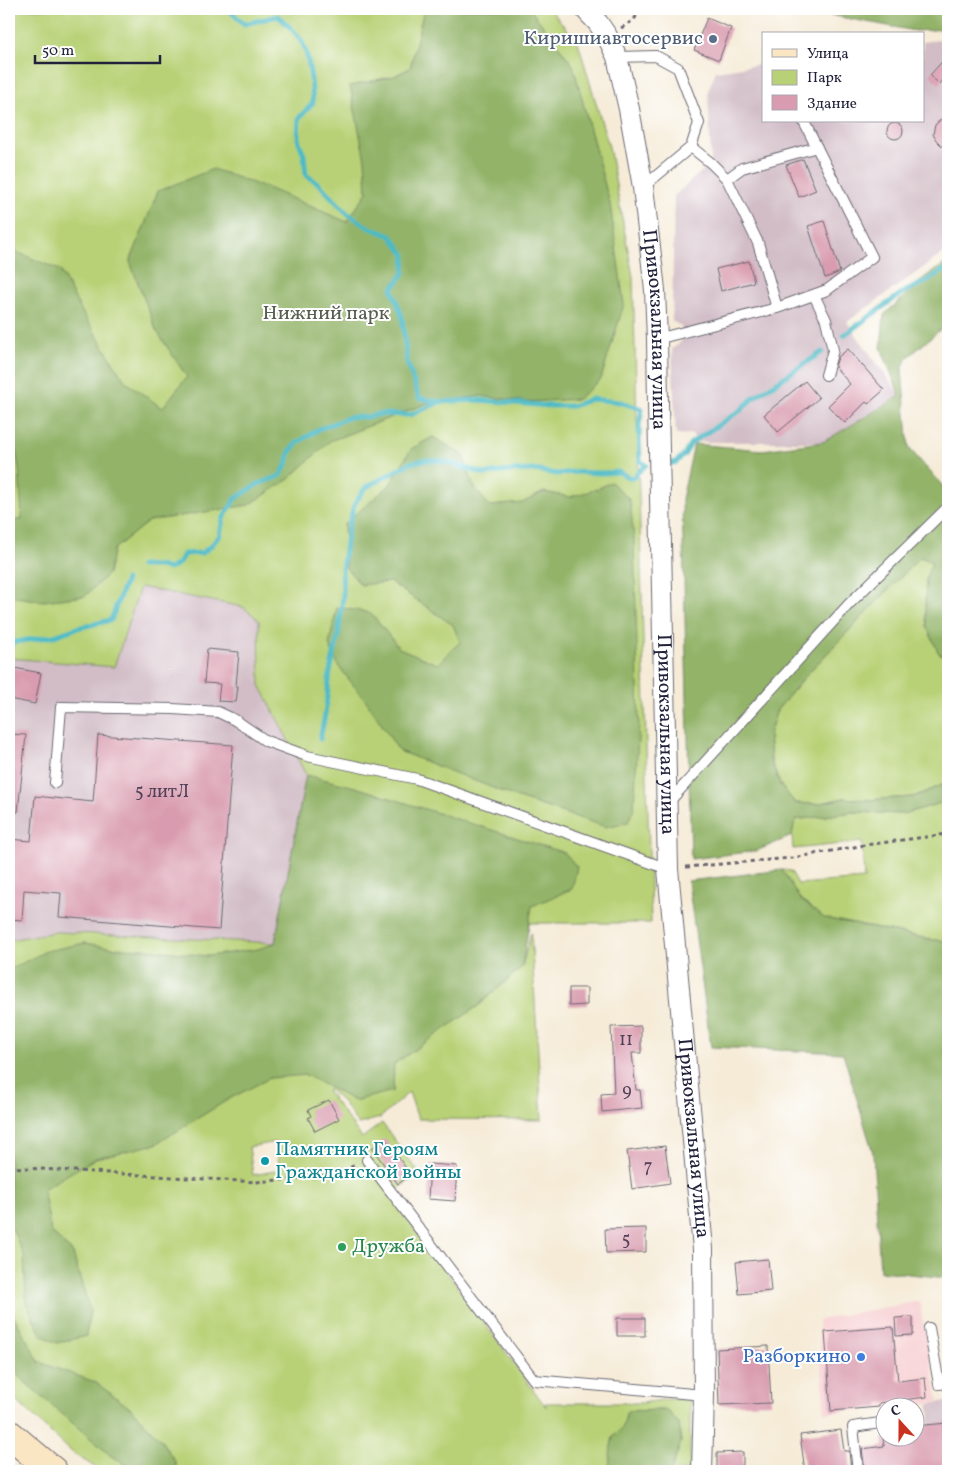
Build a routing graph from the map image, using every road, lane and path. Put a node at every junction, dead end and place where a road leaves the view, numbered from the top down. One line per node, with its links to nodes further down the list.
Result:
1 (585, 9): 3 (street, Привокзальная улица)
2 (640, 9): 3 (path)
3 (607, 36): 4 (street, Привокзальная улица)
4 (617, 57): 6 (lane); 9 (street, Привокзальная улица)
5 (804, 122): 7 (lane)
6 (691, 147): 8 (lane); 9 (lane)
7 (817, 147): 8 (lane); 10 (lane)
8 (727, 179): 11 (lane)
9 (643, 187): 12 (street, Привокзальная улица)
10 (814, 295): 11 (lane); 13 (lane)
11 (777, 308): 12 (lane)
12 (658, 339): 16 (street, Привокзальная улица)
13 (826, 375)
14 (948, 507): 16 (lane)
15 (55, 783): 18 (lane)
16 (666, 806): 18 (street, Привокзальная улица)
17 (948, 834): 18 (path)
18 (668, 869): 23 (street, Привокзальная улица)
19 (368, 1160): 20 (path); 23 (lane)
20 (9, 1167)
21 (929, 1328): 22 (lane)
22 (948, 1383)
23 (704, 1395): 27 (street, Привокзальная улица)
24 (874, 1424): 28 (lane)
25 (9, 1434): 26 (main road)
26 (53, 1471)
27 (702, 1471)
28 (858, 1471)

